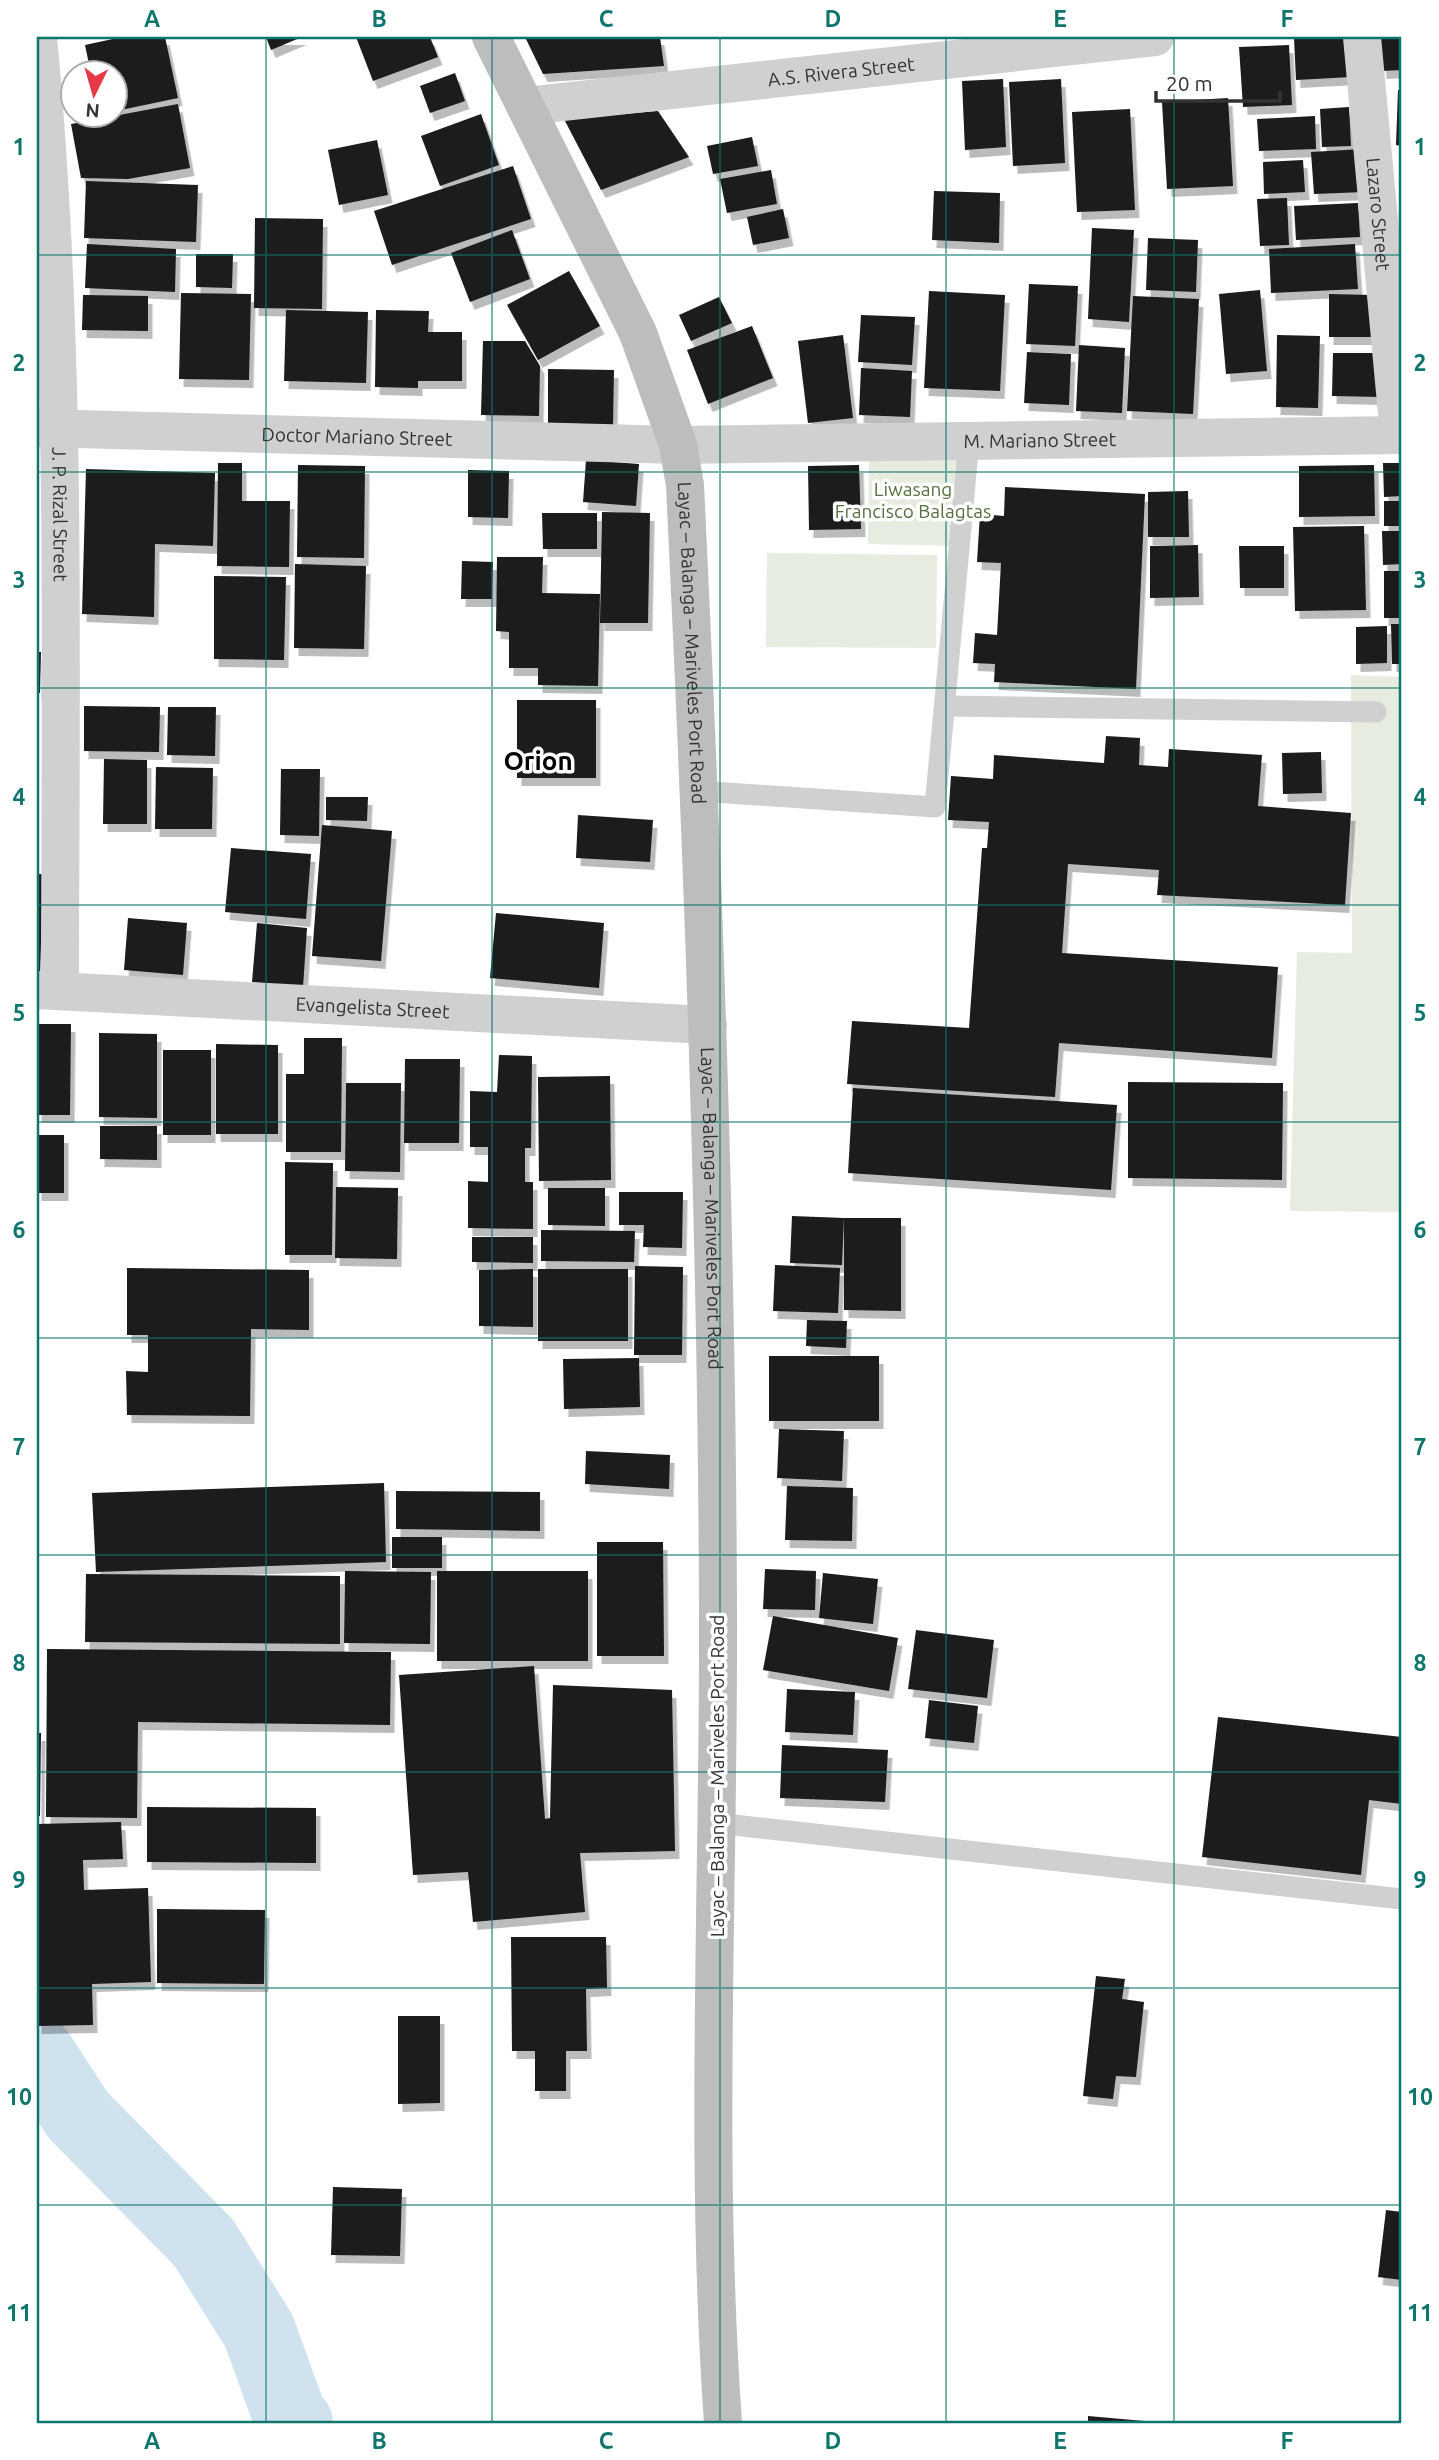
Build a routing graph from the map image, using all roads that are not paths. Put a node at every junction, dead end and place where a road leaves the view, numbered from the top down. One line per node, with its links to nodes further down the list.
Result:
1 (37, 37): 6 (street, J. P. Rizal Street)
2 (491, 37): 5 (main road, Layac – Balanga – Mariveles Port Road)
3 (1155, 37): 5 (street, A.S. Rivera Street)
4 (1362, 37): 7 (street, Lazaro Street)
5 (526, 106): 9 (main road, Layac – Balanga – Mariveles Port Road)
6 (49, 429): 9 (street, Doctor Mariano Street); 13 (street, J. P. Rizal Street)
7 (1401, 435): 8 (street, M. Mariano Street)
8 (969, 441): 9 (street, M. Mariano Street); 10 (lane)
9 (678, 445): 12 (main road, Layac – Balanga – Mariveles Port Road)
10 (945, 706): 11 (lane); 12 (lane)
11 (1376, 712)
12 (698, 792): 14 (main road, Layac – Balanga – Mariveles Port Road)
13 (48, 990): 14 (street, Evangelista Street)
14 (708, 1025): 15 (main road, Layac – Balanga – Mariveles Port Road)
15 (716, 1823): 16 (lane); 17 (main road, Layac – Balanga – Mariveles Port Road)
16 (1402, 1899)
17 (723, 2423)

